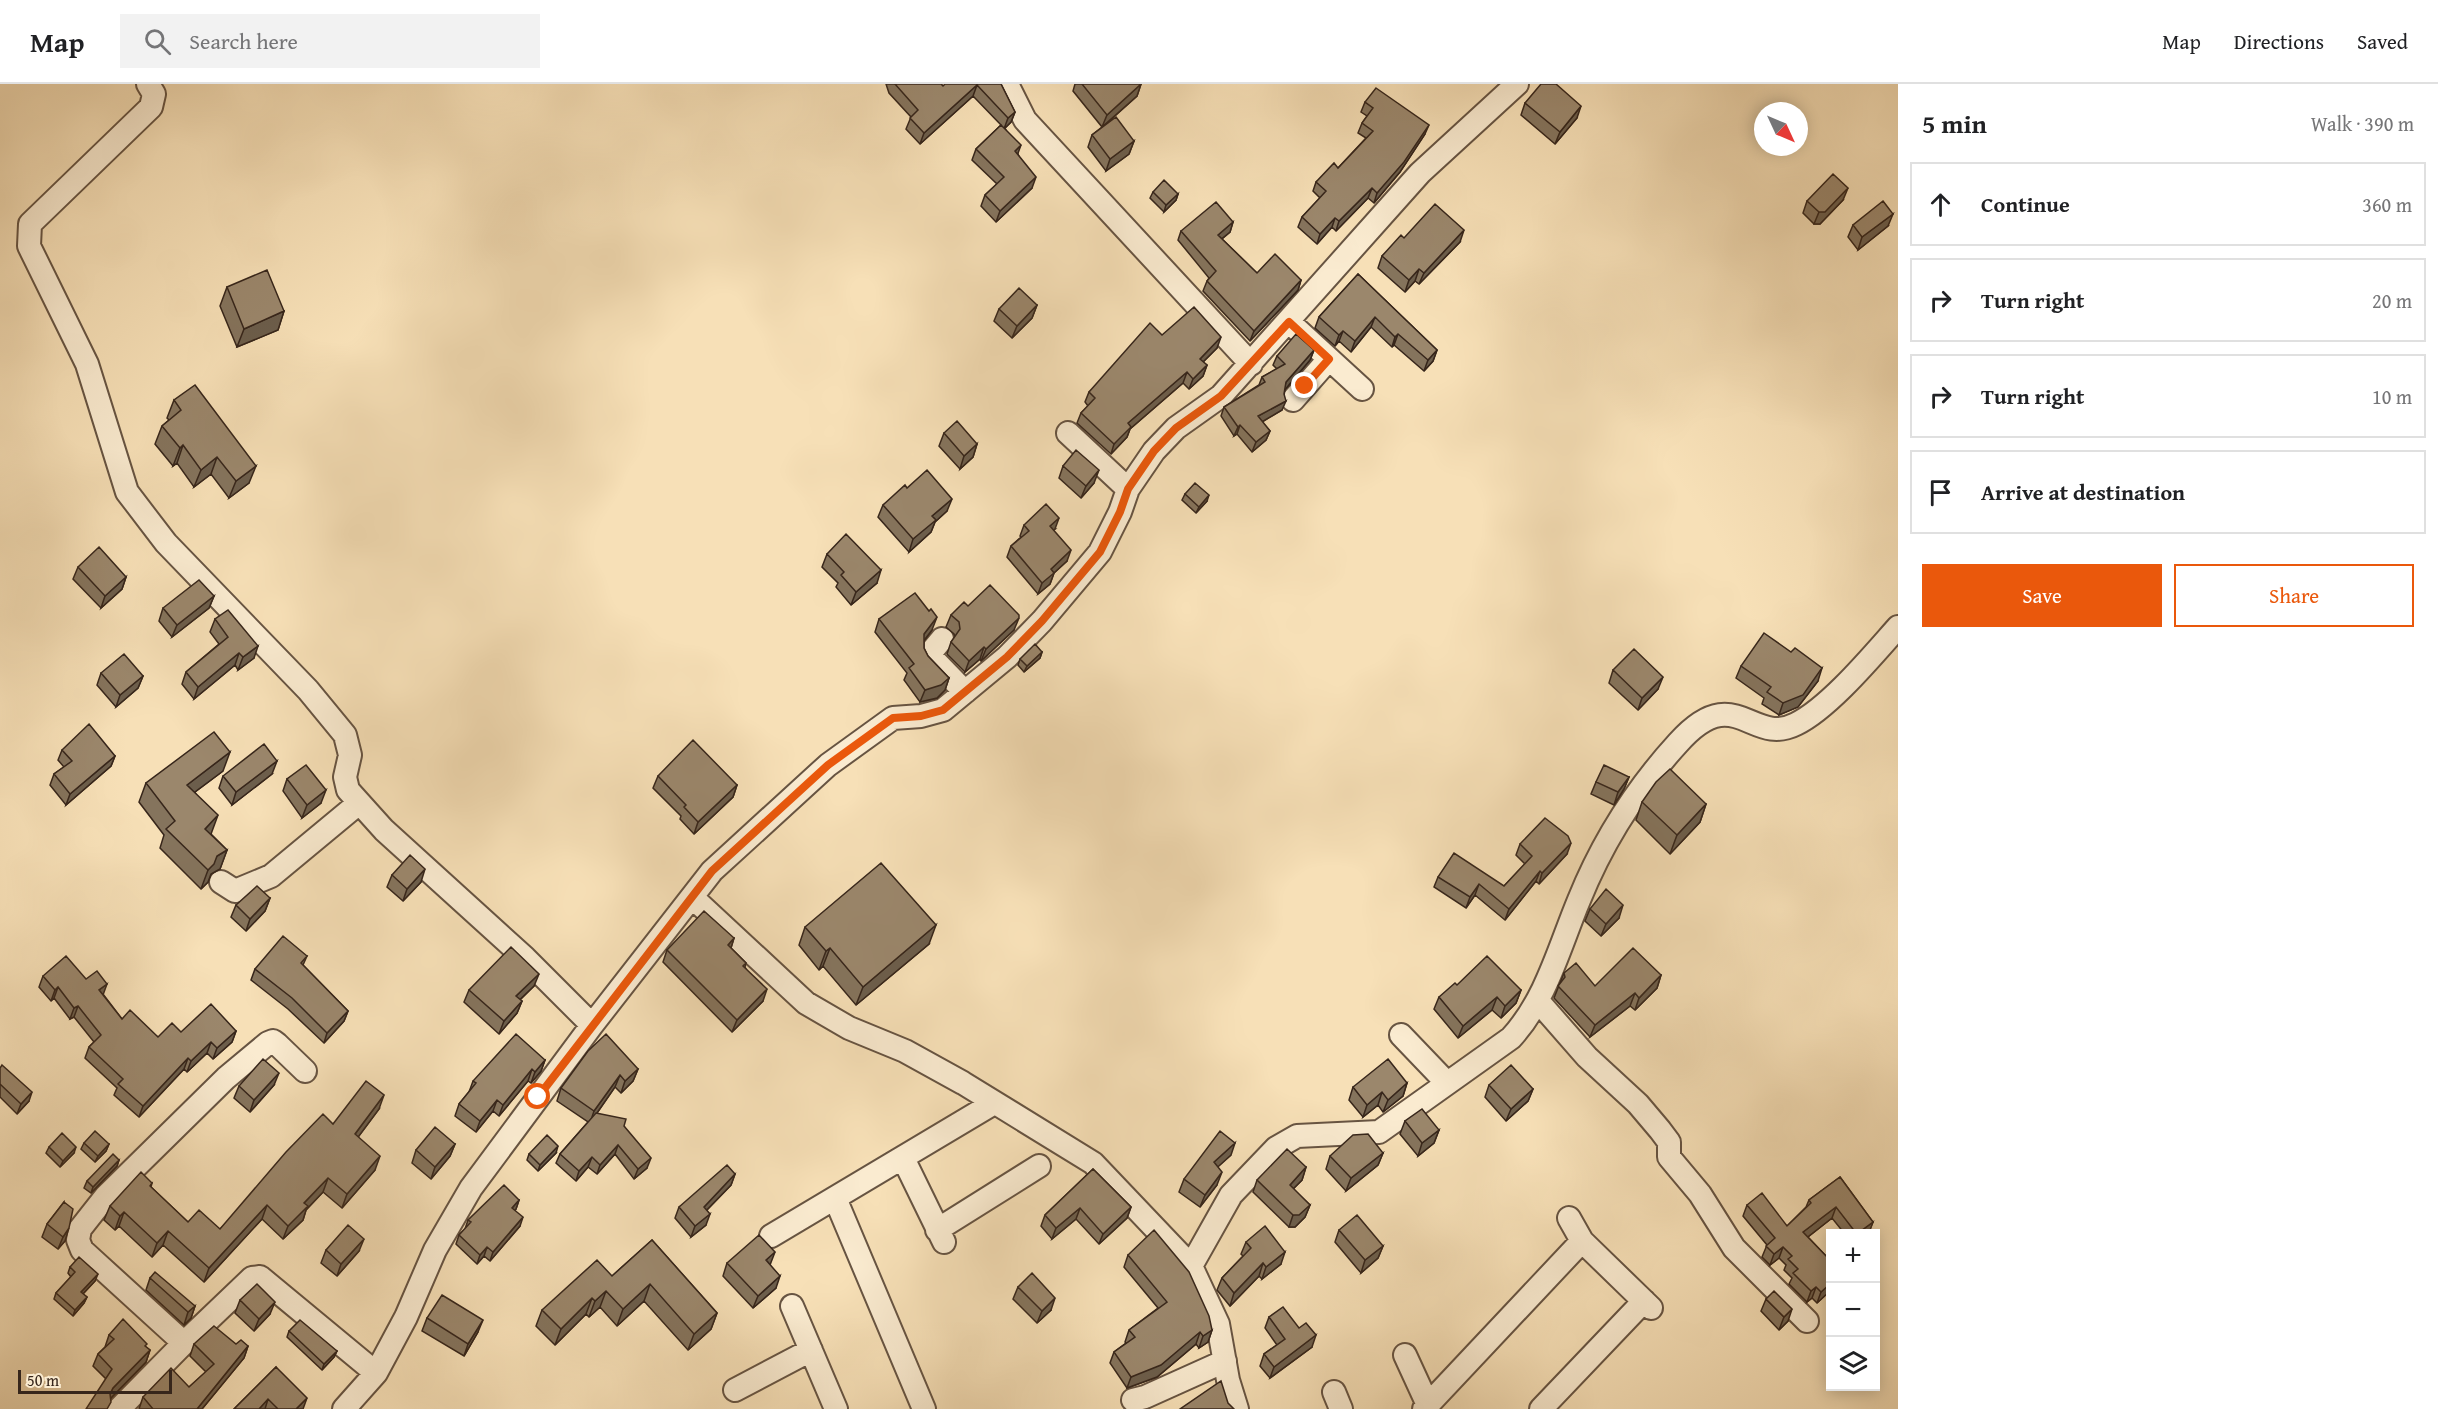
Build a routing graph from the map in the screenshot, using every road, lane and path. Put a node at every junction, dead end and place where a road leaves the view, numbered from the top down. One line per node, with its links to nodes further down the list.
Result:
1 (148, 84): 14 (street)
2 (1007, 84): 6 (street)
3 (1517, 84): 4 (street)
4 (1289, 322): 5 (street); 6 (street)
5 (1329, 359): 7 (street); 8 (street)
6 (1251, 364): 10 (street)
7 (1362, 389)
8 (1293, 400)
9 (1068, 433): 10 (street)
10 (1128, 489): 13 (street)
11 (1898, 627): 17 (street)
12 (942, 639): 13 (street)
13 (965, 692): 16 (street)
14 (359, 803): 15 (street); 18 (street)
15 (221, 882)
16 (693, 898): 18 (street); 29 (street)
17 (1538, 1001): 21 (street); 31 (street)
18 (592, 1025): 36 (street)
19 (1401, 1035): 21 (street)
20 (305, 1071): 32 (street)
21 (1446, 1082): 29 (street)
22 (989, 1106): 23 (street)
23 (903, 1158): 24 (street); 25 (street)
24 (1039, 1166)
25 (835, 1198): 27 (street); 43 (street)
26 (1569, 1218): 28 (street)
27 (771, 1236)
28 (1582, 1241): 39 (street); 45 (street)
29 (1191, 1266): 35 (street)
30 (792, 1306): 33 (street)
31 (1808, 1321)
32 (184, 1343): 36 (street); 40 (street)
33 (811, 1350): 37 (street); 42 (street)
34 (1405, 1355): 39 (street)
35 (1225, 1361): 38 (street); 44 (street)
36 (376, 1373): 41 (street)
37 (735, 1390)
38 (1133, 1400)
39 (1426, 1407)
40 (118, 1409)
41 (344, 1409)
42 (836, 1409)
43 (924, 1409)
44 (1237, 1409)
45 (1541, 1409)

